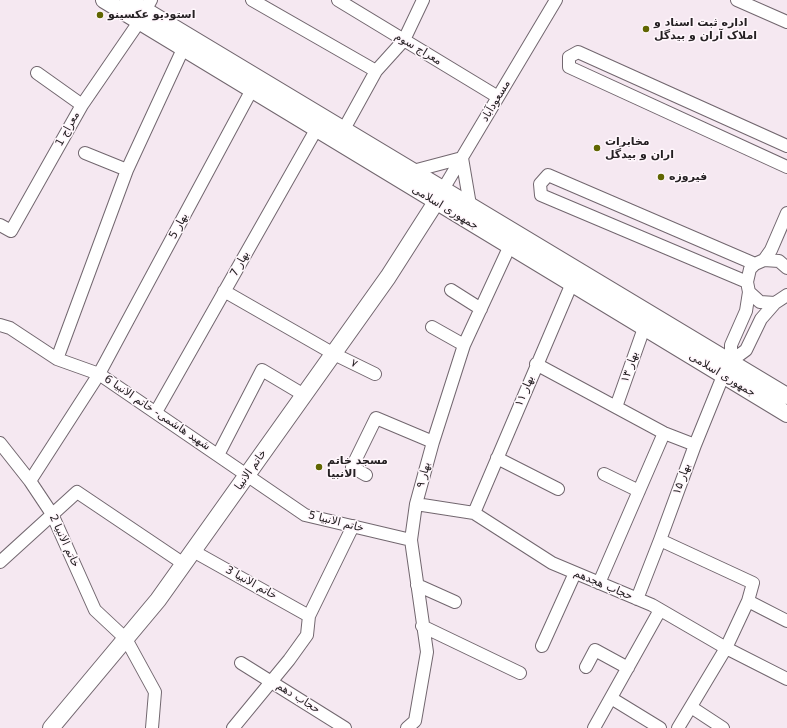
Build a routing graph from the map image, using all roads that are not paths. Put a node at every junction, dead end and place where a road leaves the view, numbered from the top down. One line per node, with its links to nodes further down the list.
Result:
1 (104, 0): 8 (street, جمهوری اسلامی)
2 (128, 0): 8 (street, جمهوری اسلامی)
3 (252, 0): 12 (street)
4 (338, 0): 10 (street, معراج سوم)
5 (423, 0): 10 (street)
6 (556, 0): 15 (street, مسعودآباد)
7 (737, 0): 9 (street)
8 (145, 11): 11 (street, جمهوری اسلامی); 14 (street, جمهوری اسلامی); 16 (street, معراج 1)
9 (787, 22)
10 (404, 40): 12 (street); 15 (street, معراج سوم)
11 (183, 49): 14 (street, جمهوری اسلامی); 23 (street)
12 (376, 71): 18 (street)
13 (37, 73): 16 (street)
14 (255, 84): 17 (street, جمهوری اسلامی); 46 (street, بهار 5)
15 (498, 97): 21 (street, مسعودآباد)
16 (82, 105): 28 (street, معراج 1)
17 (320, 123): 18 (street, جمهوری اسلامی); 25 (street, جمهوری اسلامی); 35 (street, بهار 7)
18 (344, 129): 24 (street, جمهوری اسلامی)
19 (787, 146): 22 (street)
20 (85, 152): 23 (street)
21 (462, 158): 24 (street); 25 (street, مسعودآباد); 26 (street)
22 (787, 167)
23 (127, 170): 43 (street)
24 (413, 171): 25 (street, جمهوری اسلامی)
25 (439, 195): 26 (street, جمهوری اسلامی); 29 (street, جمهوری اسلامی); 42 (street, خاتم الانبیا)
26 (470, 205): 29 (street, جمهوری اسلامی)
27 (787, 213): 30 (street)
28 (0, 225)
29 (512, 240): 32 (street, جمهوری اسلامی); 37 (street, بهار ۹)
30 (759, 262): 31 (street); 33 (street); 33 (street)
31 (787, 268)
32 (574, 277): 40 (street, جمهوری اسلامی); 44 (street, جمهوری اسلامی); 45 (street, بهار ۱۱)
33 (748, 287): 36 (street); 44 (street)
34 (451, 290): 37 (street)
35 (224, 291): 42 (street, ۷); 52 (street, بهار 7)
36 (783, 299): 44 (street)
37 (481, 309): 41 (street, بهار ۹)
38 (0, 325): 43 (street, شهید هاشمی- خاتم الانبیا 6)
39 (432, 327): 41 (street)
40 (644, 328): 48 (street, جمهوری اسلامی); 51 (street, بهار ۱۳)
41 (464, 345): 55 (street, بهار ۹)
42 (334, 354): 47 (street, ۷); 49 (street, خاتم الانبیا)
43 (57, 359): 46 (street, شهید هاشمی- خاتم الانبیا 6)
44 (731, 361): 48 (street, بهار ۱۵); 50 (street, جمهوری اسلامی)
45 (536, 364): 51 (street); 59 (street, بهار ۱۱)
46 (99, 374): 52 (street, شهید هاشمی- خاتم الانبیا 6); 63 (street, بهار 5)
47 (376, 374)
48 (723, 376): 53 (street, جمهوری اسلامی); 57 (street, بهار ۱۵)
49 (304, 395): 58 (street); 61 (street, خاتم الانبیا)
50 (787, 396)
51 (616, 407): 54 (street)
52 (156, 412): 58 (street, شهید هاشمی- خاتم الانبیا 6)
53 (787, 414)
54 (664, 433): 57 (street); 65 (street)
55 (433, 442): 62 (street); 66 (street, بهار ۹)
56 (0, 443): 63 (street, خاتم الانبیا 2)
57 (695, 445): 71 (street, بهار ۱۵)
58 (218, 455): 61 (street, شهید هاشمی- خاتم الانبیا 6)
59 (497, 458): 64 (street); 67 (street, بهار ۱۱)
60 (604, 474): 65 (street)
61 (247, 475): 69 (street, خاتم الانبیا 5); 72 (street, خاتم الانبیا)
62 (366, 475)
63 (30, 481): 68 (street, خاتم الانبیا 2)
64 (558, 489)
65 (639, 491): 76 (street)
66 (416, 504): 67 (street, حجاب هجدهم); 70 (street, بهار ۹)
67 (474, 512): 75 (street, حجاب هجدهم)
68 (52, 514): 73 (street); 74 (street); 85 (street, خاتم الانبیا 2)
69 (353, 526): 70 (street, خاتم الانبیا 5); 82 (street)
70 (411, 540): 77 (street, بهار ۹)
71 (660, 540): 78 (street, بهار ۱۵); 79 (street)
72 (193, 551): 74 (street, خاتم الانبیا); 82 (street, خاتم الانبیا 3)
73 (0, 562)
74 (184, 564): 85 (street, خاتم الانبیا)
75 (575, 573): 76 (street, حجاب هجدهم); 86 (street)
76 (599, 583): 78 (street, حجاب هجدهم)
77 (417, 585): 80 (street); 84 (street, بهار ۹)
78 (637, 599): 81 (street, حجاب هجدهم)
79 (748, 601): 83 (street); 87 (street)
80 (455, 602)
81 (660, 610): 87 (street, حجاب هجدهم); 90 (street)
82 (309, 616): 93 (street)
83 (787, 621)
84 (422, 626): 91 (street); 100 (street, بهار ۹)
85 (126, 639): 96 (street, خاتم الانبیا); 97 (street, خاتم الانبیا 2)
86 (542, 646)
87 (726, 648): 92 (street, حجاب هجدهم); 95 (street)
88 (241, 663): 93 (street, حجاب دهم)
89 (586, 667): 90 (street)
90 (628, 668): 94 (street)
91 (520, 673)
92 (787, 679)
93 (272, 682): 98 (street); 99 (street, حجاب دهم)
94 (611, 698): 101 (street); 102 (street)
95 (691, 707): 103 (street); 104 (street)
96 (51, 728)
97 (152, 728)
98 (233, 728)
99 (345, 728)
100 (407, 728)
101 (594, 728)
102 (660, 728)
103 (678, 728)
104 (723, 728)

